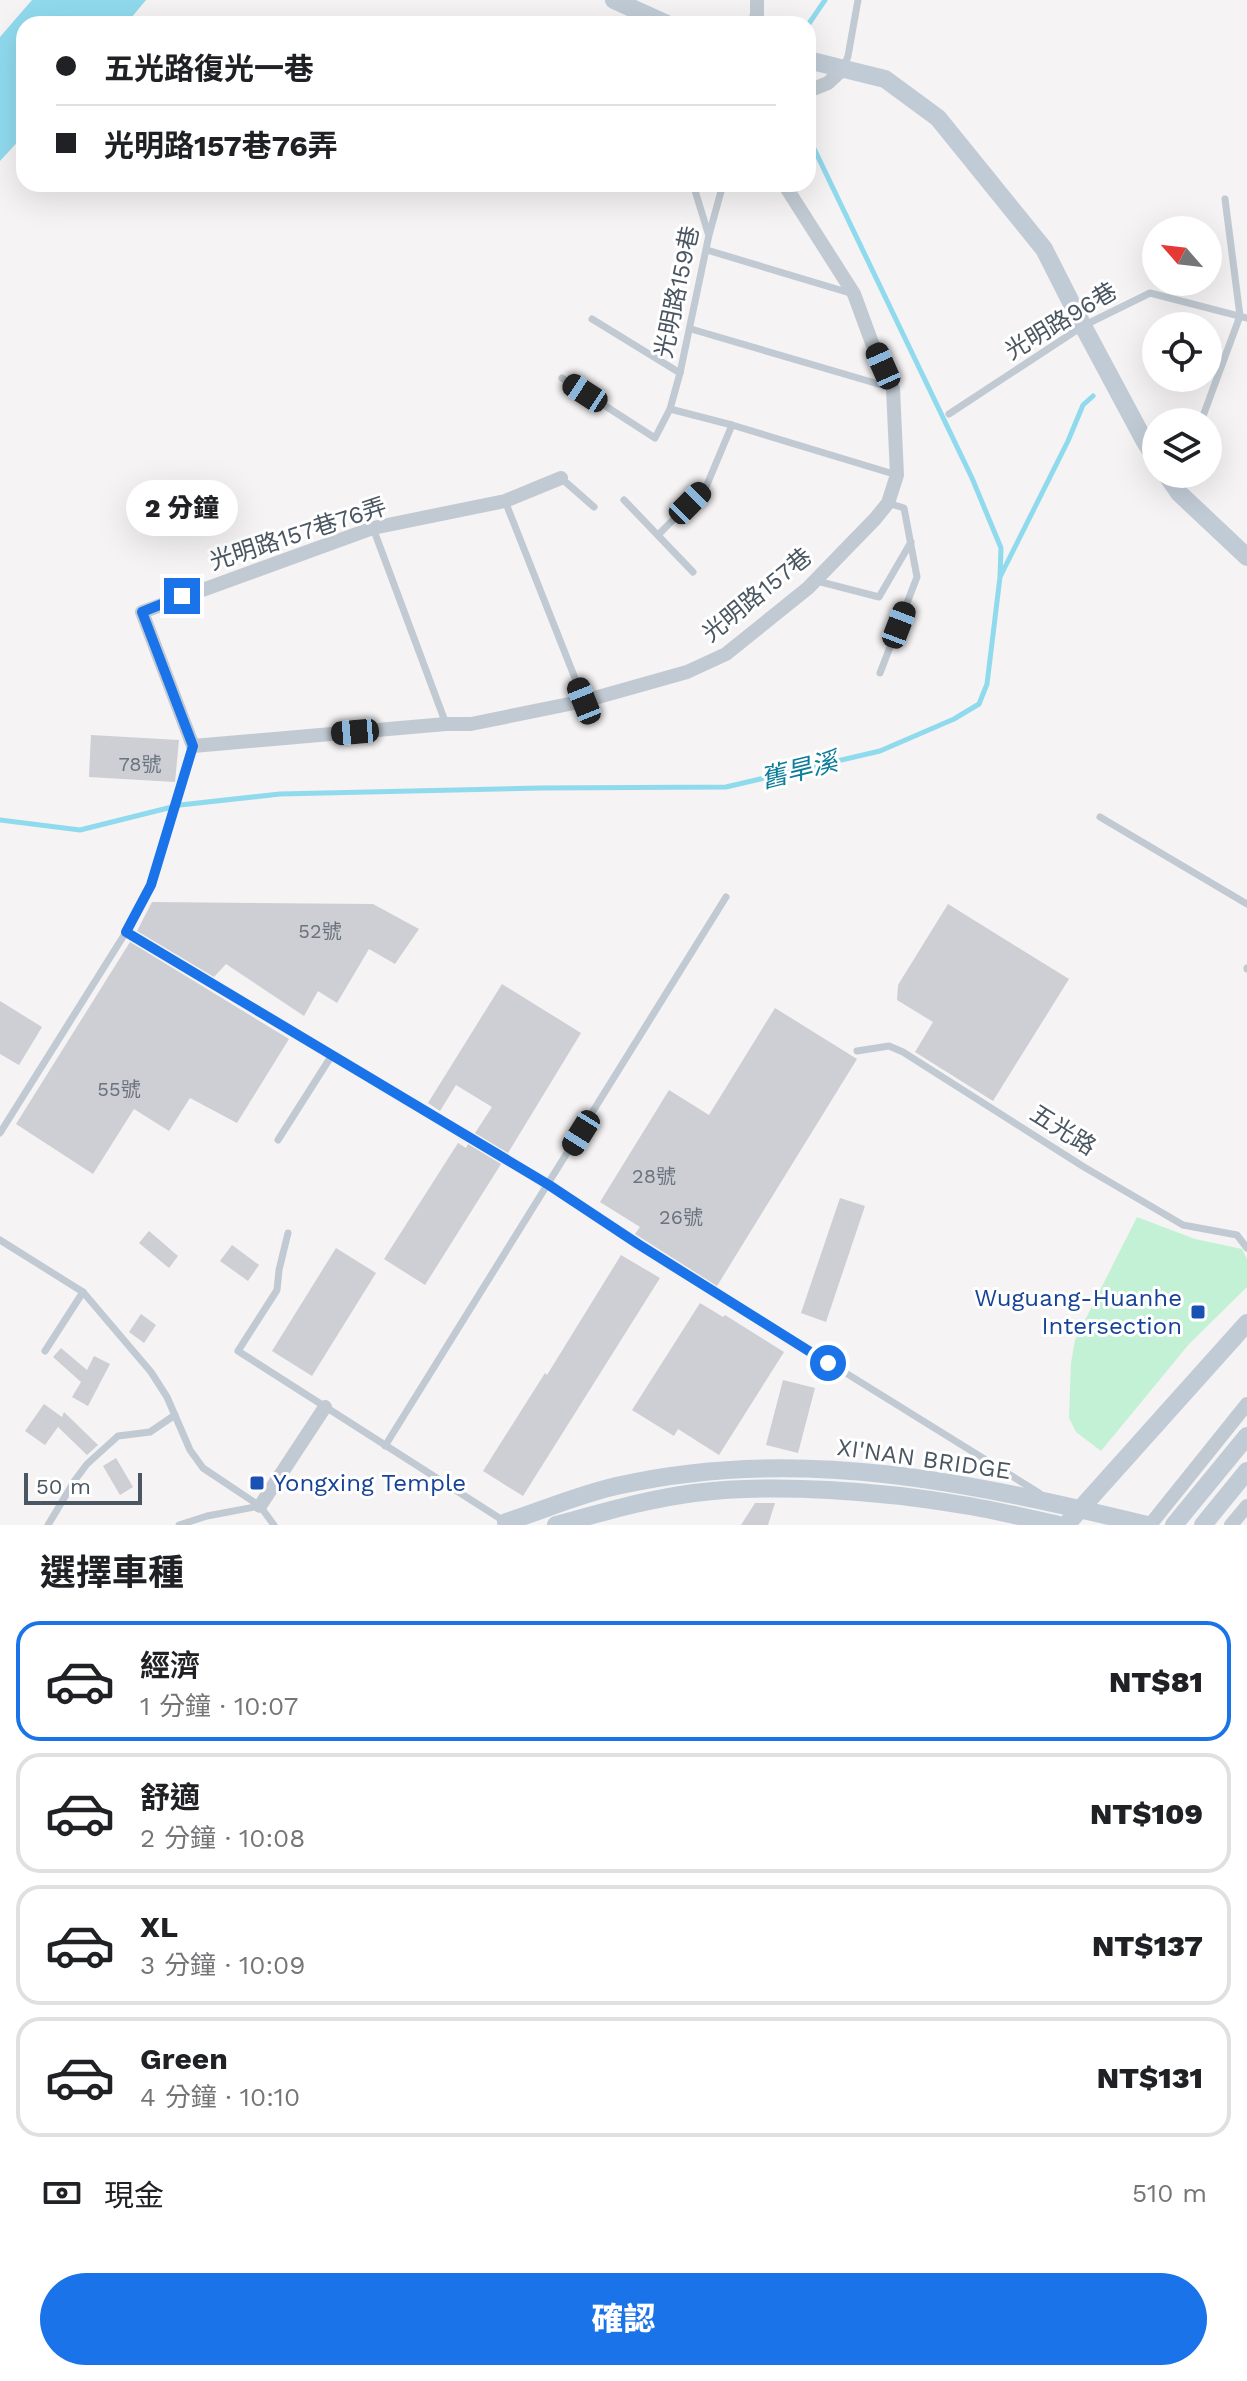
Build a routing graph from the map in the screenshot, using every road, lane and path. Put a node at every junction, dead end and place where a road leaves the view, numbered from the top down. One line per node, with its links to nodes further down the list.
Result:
1 (614, 0): 3 (street)
2 (858, 0): 5 (lane)
3 (649, 16)
4 (816, 62): 5 (street)
5 (843, 69): 6 (street); 16 (street)
6 (816, 87)
7 (696, 192): 11 (lane)
8 (721, 192): 11 (lane, 光明路159巷)
9 (789, 192): 13 (street, 光明路157巷)
10 (1225, 199): 14 (lane)
11 (709, 235): 12 (lane, 光明路159巷)
12 (707, 250): 13 (lane); 17 (lane, 光明路159巷)
13 (854, 294): 20 (street, 光明路157巷)
14 (1244, 317): 16 (lane, 光明路96巷); 21 (lane)
15 (592, 319): 18 (lane)
16 (1083, 326): 23 (lane, 光明路96巷); 25 (street)
17 (691, 329): 18 (lane, 光明路159巷); 20 (lane)
18 (680, 373): 22 (lane, 光明路159巷)
19 (562, 378): 22 (lane)
20 (893, 389): 26 (street, 光明路157巷)
21 (1206, 408)
22 (670, 409): 24 (lane)
23 (949, 414)
24 (732, 425): 26 (lane); 34 (lane)
25 (1142, 425)
26 (897, 475): 31 (street, 光明路157巷)
27 (561, 478): 30 (street, 光明路157巷76弄); 32 (lane)
28 (1176, 488): 36 (street)
29 (624, 500): 34 (lane)
30 (505, 501): 33 (street, 光明路157巷76弄); 40 (lane)
31 (888, 503): 35 (lane); 38 (street, 光明路157巷)
32 (594, 507)
33 (373, 528): 41 (lane); 42 (street, 光明路157巷76弄)
34 (658, 535): 37 (lane)
35 (912, 541): 38 (lane); 39 (lane)
36 (1247, 557)
37 (693, 572)
38 (815, 580): 40 (street, 光明路157巷)
39 (880, 673)
40 (584, 701): 41 (street, 光明路157巷)
41 (446, 724): 42 (street, 光明路157巷)
42 (193, 746): 46 (lane)
43 (1100, 817): 45 (lane)
44 (726, 897): 51 (lane)
45 (1247, 904)
46 (126, 932): 48 (lane); 49 (lane)
47 (857, 1051): 54 (lane, 五光路)
48 (332, 1055): 50 (lane); 51 (lane)
49 (0, 1133)
50 (278, 1140)
51 (549, 1185): 62 (lane); 66 (lane)
52 (288, 1233): 59 (lane)
53 (0, 1240): 55 (lane)
54 (1247, 1248)
55 (83, 1292): 57 (lane); 60 (lane)
56 (1247, 1323): 66 (street)
57 (45, 1351)
58 (1247, 1404): 72 (street)
59 (325, 1407): 62 (lane); 64 (street)
60 (175, 1415): 64 (lane); 68 (lane)
61 (1247, 1436): 73 (street)
62 (385, 1446): 67 (lane)
63 (1247, 1471): 74 (street)
64 (260, 1506): 69 (lane); 70 (lane)
65 (1247, 1506): 75 (street)
66 (1067, 1522): 71 (street, XI'NAN BRIDGE)
67 (506, 1524): 72 (street, XI'NAN BRIDGE, bridge)
68 (48, 1525)
69 (179, 1525)
70 (274, 1525)
71 (556, 1525)
72 (1148, 1525)
73 (1174, 1525)
74 (1203, 1525)
75 (1231, 1525)

